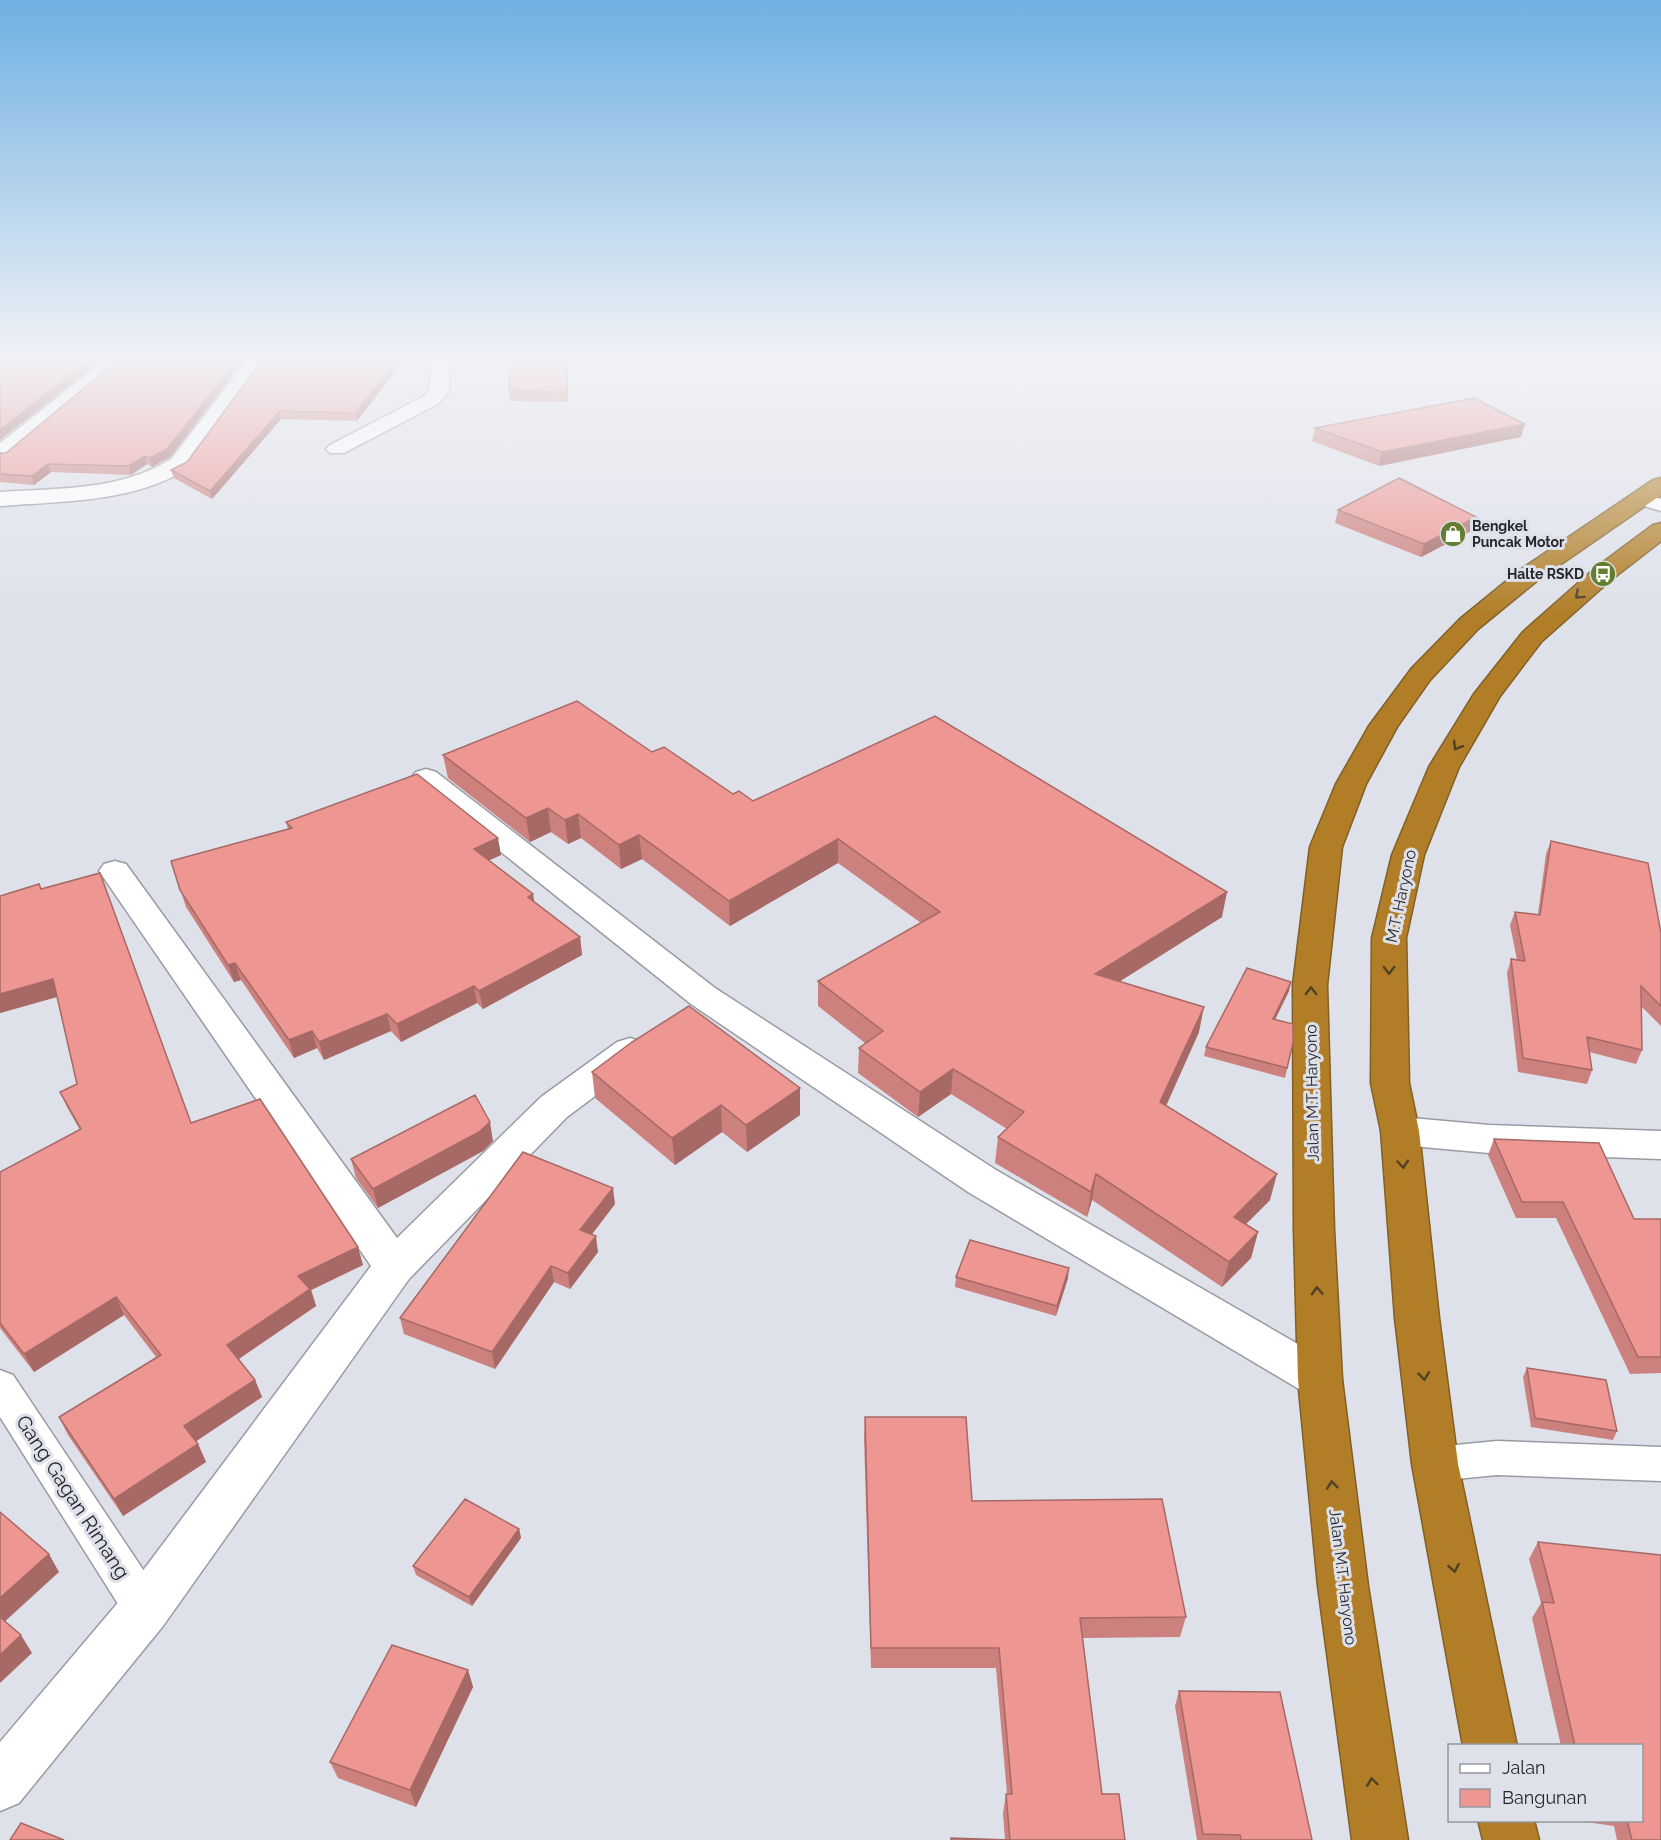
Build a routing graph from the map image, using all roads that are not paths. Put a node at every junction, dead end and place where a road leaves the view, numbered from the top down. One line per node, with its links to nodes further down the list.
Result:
1 (194, 445): 4 (street)
2 (346, 445): 3 (street)
3 (338, 449)
4 (0, 499)
5 (1657, 514): 9 (highway, M.T. Haryono, one-way to 9); 12 (highway, Jalan M.T. Haryono, one-way to 5)
6 (426, 778): 8 (street)
7 (115, 871): 11 (street)
8 (678, 1015): 11 (street); 12 (street)
9 (1400, 1131): 10 (street); 14 (highway, M.T. Haryono, one-way to 14)
10 (1661, 1145)
11 (394, 1267): 16 (street)
12 (1320, 1379): 20 (highway, Jalan M.T. Haryono, one-way to 12)
13 (0, 1386): 16 (lane, Gang Gagan Rimang)
14 (1435, 1464): 15 (lane); 17 (highway, one-way to 17)
15 (1661, 1464)
16 (145, 1609): 18 (street)
17 (1490, 1744)
18 (0, 1784)
19 (1506, 1822): 21 (highway)
20 (1380, 1840)
21 (1512, 1840)

